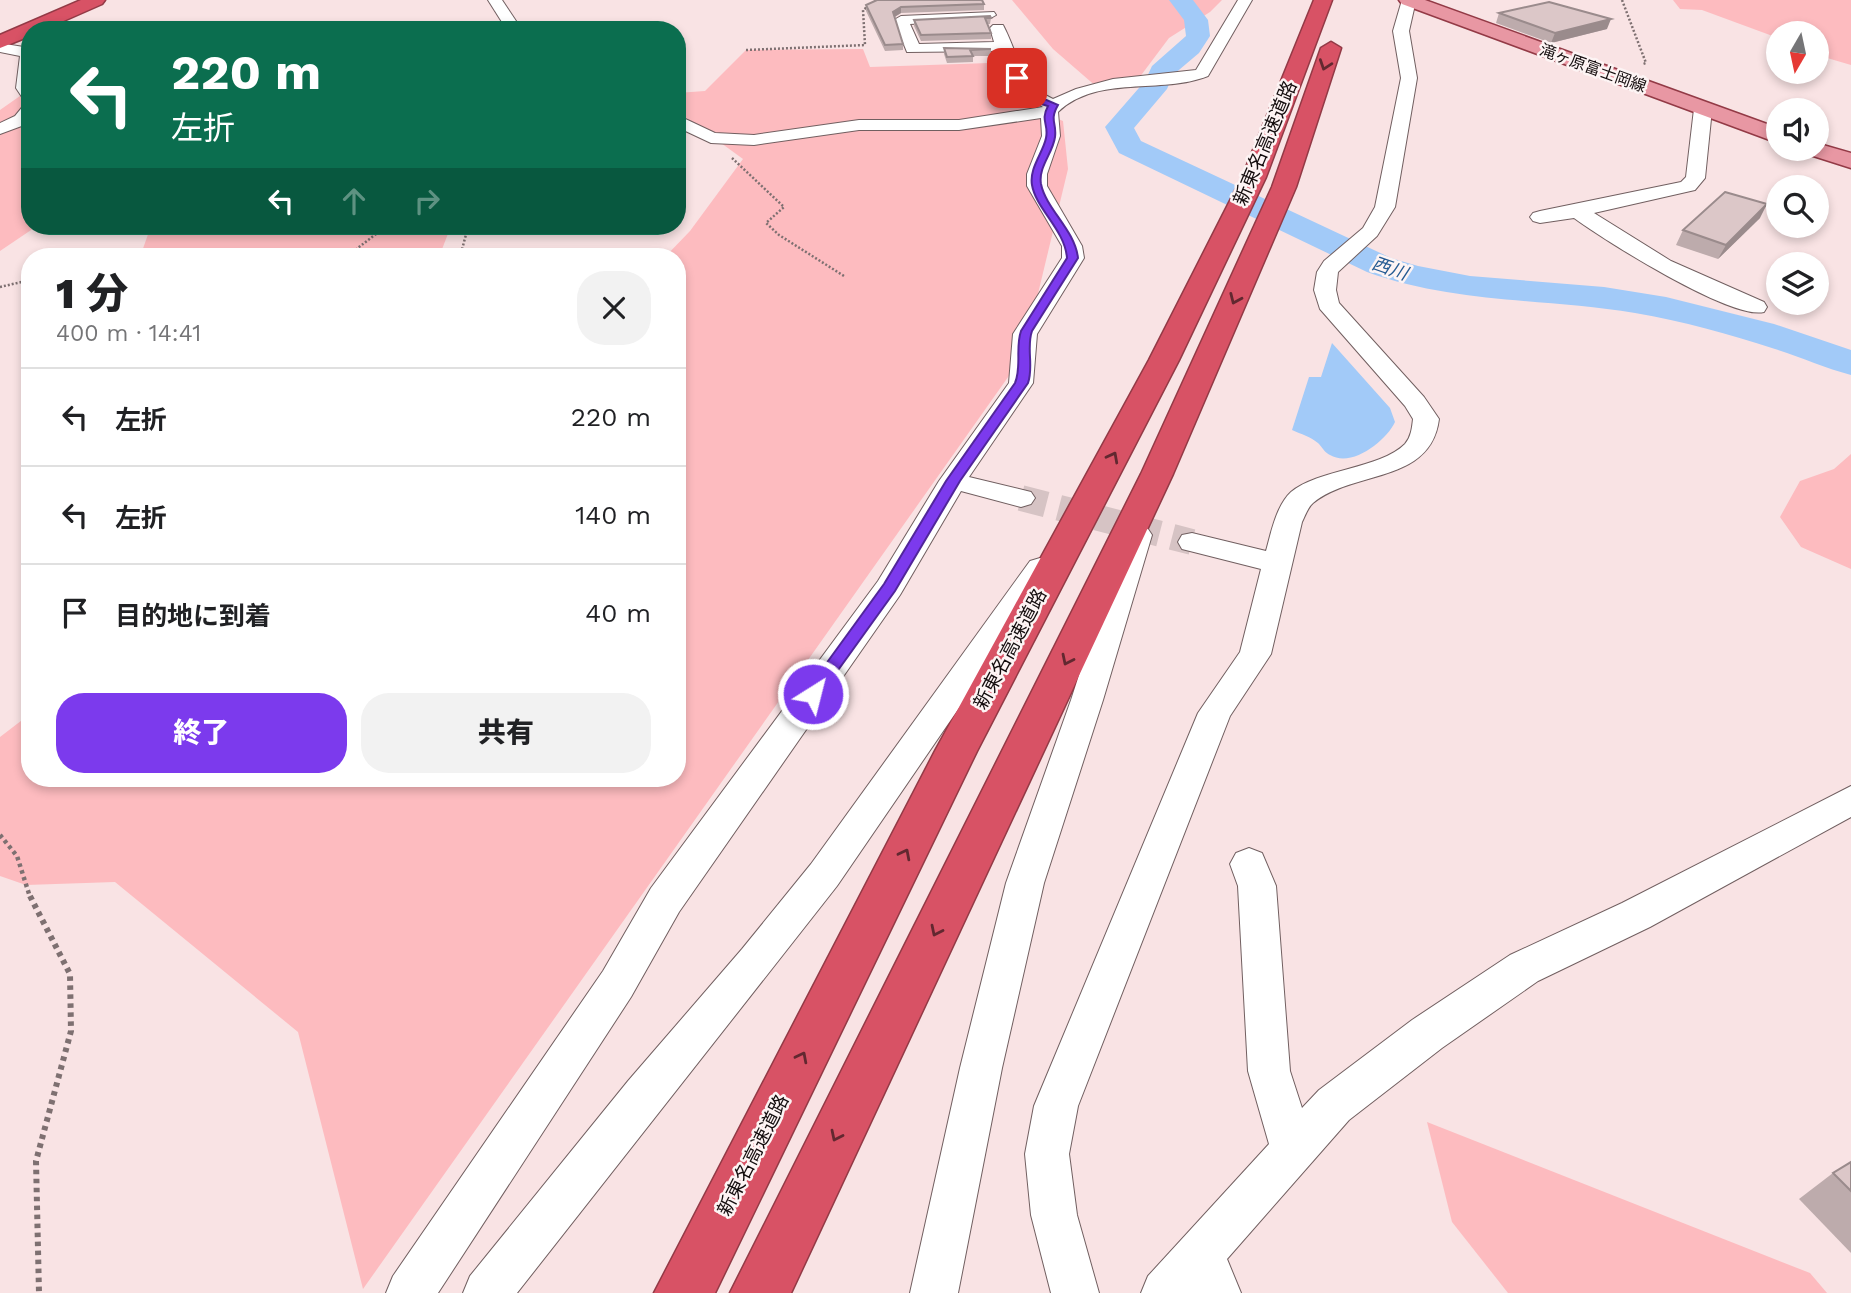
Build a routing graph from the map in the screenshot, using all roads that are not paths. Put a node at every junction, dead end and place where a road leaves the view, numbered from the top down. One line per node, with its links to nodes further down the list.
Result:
1 (96, 0): 8 (highway)
2 (117, 0): 9 (highway)
3 (495, 0): 10 (street)
4 (1245, 0): 17 (street)
5 (1323, 0): 27 (highway, 新東名高速道路)
6 (1408, 0): 18 (main road, 滝ヶ原富士岡線); 34 (street)
7 (985, 7): 14 (street); 14 (street)
8 (54, 21)
9 (69, 21)
10 (509, 21)
11 (1335, 35): 27 (highway, 新東名高速道路, one-way to 27)
12 (21, 38): 15 (highway)
13 (21, 41): 15 (highway)
14 (1003, 46): 17 (street)
15 (2, 47): 16 (street)
16 (21, 50)
17 (1051, 108): 20 (street); 30 (street)
18 (1703, 109): 22 (main road, 滝ヶ原富士岡線); 25 (street)
19 (21, 120): 21 (street)
20 (686, 125)
21 (0, 129)
22 (1766, 132)
23 (1829, 154): 24 (main road)
24 (1851, 161)
25 (1578, 211): 26 (street); 28 (street)
26 (1540, 217)
27 (1245, 233): 29 (highway, 新東名高速道路, one-way to 29); 31 (highway, 新東名高速道路, one-way to 27)
28 (1756, 307)
29 (1157, 474): 42 (highway, 新東名高速道路, one-way to 42); 43 (street)
30 (953, 481): 32 (street); 39 (street)
31 (1092, 495): 40 (street); 41 (highway, 新東名高速道路, one-way to 31)
32 (1021, 498)
33 (1192, 542): 34 (street)
34 (1278, 564): 44 (street)
35 (1851, 800): 37 (street)
36 (1249, 864): 37 (street)
37 (1294, 1152): 38 (street)
38 (1209, 1273): 45 (street)
39 (410, 1293)
40 (487, 1293)
41 (684, 1293)
42 (760, 1293)
43 (934, 1293)
44 (1075, 1293)
45 (1165, 1293)

